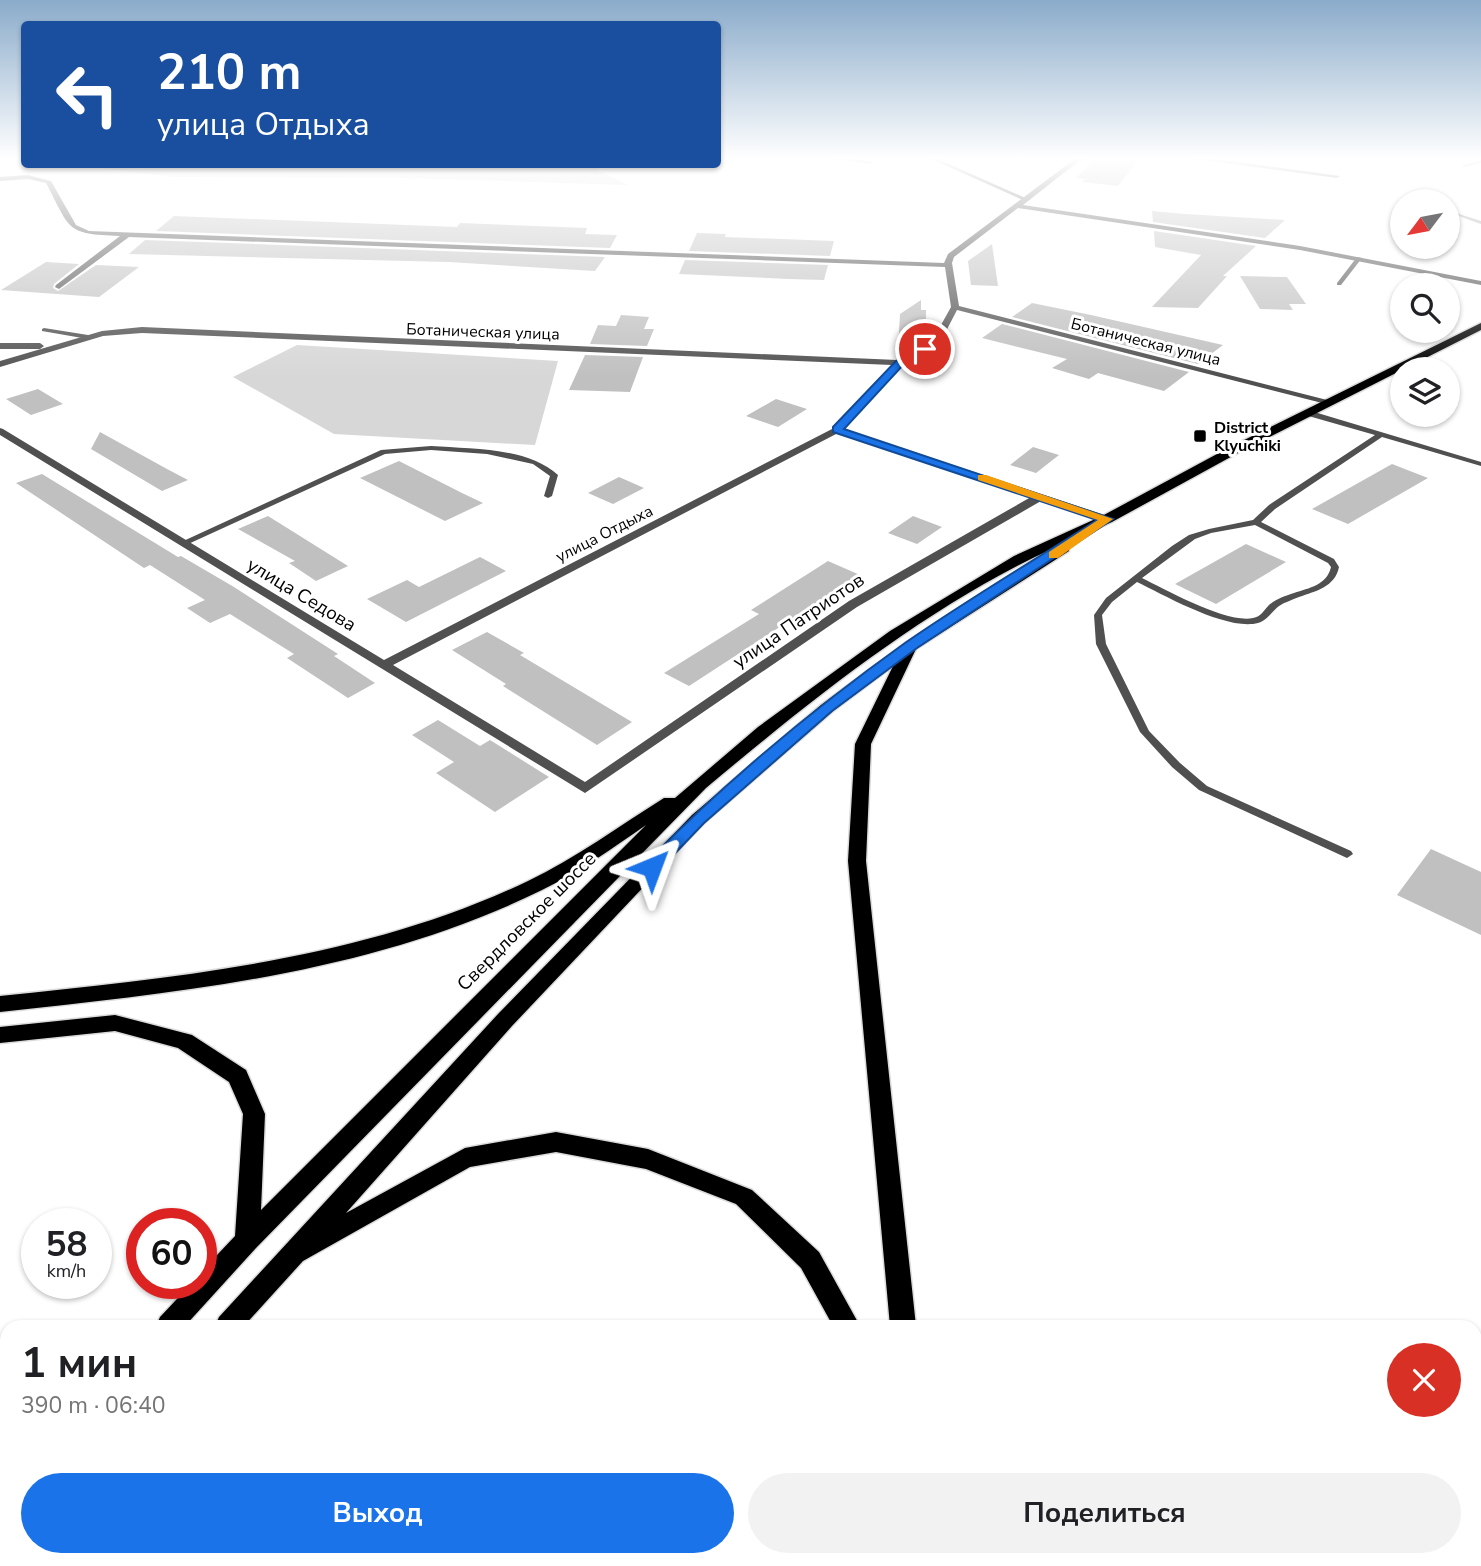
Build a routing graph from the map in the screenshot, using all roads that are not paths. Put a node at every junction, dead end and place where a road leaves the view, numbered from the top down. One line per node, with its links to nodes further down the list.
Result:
1 (82, 231): 4 (street)
2 (985, 231): 6 (street)
3 (1195, 231): 5 (street)
4 (128, 234): 6 (street); 9 (street)
5 (1359, 258): 7 (lane); 8 (street)
6 (949, 265): 10 (street)
7 (1339, 284)
8 (1481, 284)
9 (59, 287)
10 (955, 307): 16 (street, улица Отдыха); 18 (street, Ботаническая улица)
11 (1481, 326): 18 (main road, Свердловское шоссе)
12 (44, 330): 13 (lane)
13 (88, 337): 14 (street, Ботаническая улица); 16 (street, Ботаническая улица)
14 (65, 342): 15 (street); 17 (street)
15 (0, 346)
16 (900, 363): 20 (street, улица Отдыха)
17 (0, 364)
18 (1330, 402): 19 (main road, Свердловское шоссе)
19 (1308, 413): 22 (lane); 26 (main road, Свердловское шоссе)
20 (836, 430): 25 (street); 31 (street, улица Отдыха)
21 (0, 431): 28 (street, улица Седова)
22 (1380, 435): 23 (lane); 27 (lane)
23 (1481, 464)
24 (548, 496): 28 (lane)
25 (1041, 496): 26 (street); 33 (street, улица Патриотов)
26 (1107, 519): 30 (main road, Свердловское шоссе); 32 (main road, Свердловское шоссе)
27 (1256, 522): 29 (lane); 29 (lane)
28 (183, 542): 31 (street, улица Седова)
29 (1138, 579): 34 (lane)
30 (912, 645): 38 (main road, Свердловское шоссе); 42 (main road)
31 (386, 664): 33 (street, улица Седова)
32 (700, 784): 35 (main road); 37 (main road, Свердловское шоссе)
33 (585, 788)
34 (1347, 854)
35 (0, 1004)
36 (0, 1035): 37 (main road)
37 (247, 1240): 39 (main road, Свердловское шоссе)
38 (287, 1259): 40 (main road, Свердловское шоссе); 41 (main road)
39 (174, 1320)
40 (233, 1320)
41 (843, 1320)
42 (902, 1320)

